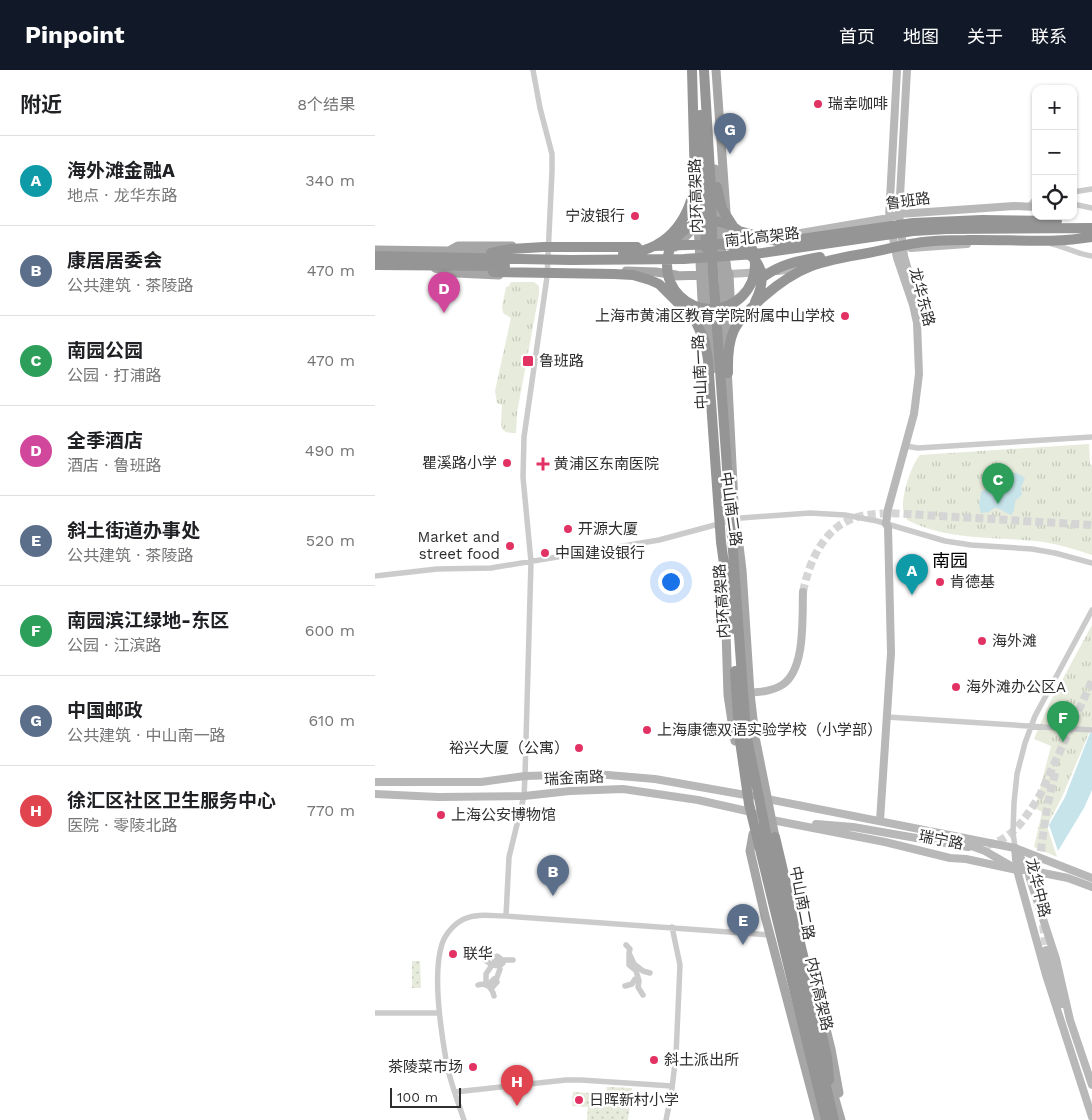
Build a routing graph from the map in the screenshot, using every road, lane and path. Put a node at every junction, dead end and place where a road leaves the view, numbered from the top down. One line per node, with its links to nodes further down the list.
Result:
1 (533, 70): 29 (street)
2 (688, 70): 8 (main road)
3 (695, 70): 11 (highway); 26 (main road); 62 (highway, 内环高架路)
4 (707, 70): 21 (highway); 27 (main road, 中山南二路); 56 (highway, 内环高架路)
5 (716, 70): 27 (main road)
6 (897, 70): 17 (main road, 龙华东路)
7 (907, 70): 15 (main road, 龙华东路)
8 (696, 187): 16 (main road); 31 (main road)
9 (1092, 189): 10 (street)
10 (1077, 191)
11 (691, 202): 20 (highway); 28 (highway)
12 (1077, 205): 14 (street)
13 (1032, 206): 15 (main road, 鲁班路)
14 (1092, 208)
15 (899, 214): 17 (main road, 鲁班路); 33 (main road, 龙华东路)
16 (698, 216): 26 (main road); 30 (main road)
17 (889, 218): 27 (main road, 鲁班路); 33 (main road, 龙华东路)
18 (1050, 220): 24 (main road)
19 (1092, 226): 21 (highway); 37 (highway, 南北高架路)
20 (686, 228): 21 (highway); 23 (highway)
21 (736, 229): 44 (highway)
22 (1092, 235): 24 (street); 25 (highway); 37 (highway, 南北高架路)
23 (676, 238): 28 (highway); 45 (highway)
24 (1048, 242): 33 (main road); 36 (street)
25 (918, 243): 44 (highway); 47 (highway)
26 (700, 244): 27 (main road, 鲁班路); 30 (main road, 鲁班路); 39 (main road, 中山南二路)
27 (722, 244): 39 (main road); 41 (main road, 中山南二路)
28 (658, 245): 34 (highway)
29 (548, 248): 31 (main road, 鲁班路); 32 (main road, 鲁班路); 40 (street)
30 (673, 248): 31 (main road, 鲁班路)
31 (645, 249)
32 (375, 250)
33 (899, 250): 41 (main road); 52 (main road, 龙华东路)
34 (491, 254): 37 (highway); 47 (highway)
35 (375, 256): 37 (highway, 南北高架路)
36 (1092, 256)
37 (433, 263): 38 (highway, 南北高架路); 40 (main road); 42 (highway)
38 (375, 266)
39 (704, 270): 40 (main road); 41 (main road); 43 (main road, 中山南二路); 49 (main road, 中山南一路)
40 (547, 273): 57 (street)
41 (725, 274): 46 (main road, 中山南二路); 50 (main road, 中山南二路)
42 (659, 284): 45 (highway); 48 (highway)
43 (702, 290): 49 (main road); 54 (main road, 中山南二路)
44 (744, 293): 45 (highway)
45 (678, 294): 48 (highway)
46 (730, 296): 50 (main road); 53 (main road, 中山南二路)
47 (752, 306): 56 (highway)
48 (690, 314): 62 (highway)
49 (711, 320): 54 (main road, 中山南一路)
50 (725, 325): 53 (main road, 中山南二路)
51 (1092, 437): 52 (street)
52 (908, 447): 55 (main road, 龙华东路)
53 (738, 519): 54 (street); 55 (street); 63 (main road, 中山南二路)
54 (723, 522): 57 (street); 64 (main road, 中山南二路)
55 (889, 526): 58 (street); 65 (main road, 龙华东路)
56 (733, 542): 112 (highway, 内环高架路)
57 (531, 562): 59 (street); 68 (street)
58 (1092, 563)
59 (375, 576)
60 (803, 592): 63 (main road)
61 (1092, 610): 66 (street)
62 (733, 629): 112 (highway, 内环高架路)
63 (750, 693): 64 (main road); 73 (main road, 中山南二路)
64 (728, 695): 71 (main road, 中山南二路)
65 (887, 717): 66 (street); 76 (main road, 龙华东路)
66 (1031, 726): 67 (street); 81 (street)
67 (1092, 730)
68 (525, 776): 69 (main road, 瑞金南路); 71 (main road, 瑞金南路); 72 (street)
69 (375, 782)
70 (375, 794): 72 (main road, 瑞金南路)
71 (745, 795): 73 (main road, 瑞金南路); 74 (main road, 中山南二路)
72 (523, 796): 74 (main road, 瑞金南路); 88 (street)
73 (767, 799): 75 (main road, 中山南二路); 76 (main road, 瑞金南路)
74 (747, 812): 75 (main road, 瑞金南路); 78 (main road, 中山南二路)
75 (772, 820): 77 (main road, 瑞金南路); 79 (main road, 中山南二路)
76 (879, 821): 81 (main road); 83 (main road)
77 (784, 822): 80 (main road); 82 (main road, 瑞宁路)
78 (753, 836): 90 (main road, 中山南二路); 112 (main road, 中山南二路); 112 (highway)
79 (775, 837): 112 (highway); 117 (main road, 中山南二路); 117 (main road, 中山南二路)
80 (968, 847)
81 (1015, 848): 84 (main road, 龙华中路); 85 (main road, 龙华中路); 86 (main road)
82 (966, 859): 83 (main road); 84 (main road, 瑞宁路)
83 (1000, 860): 84 (main road)
84 (1017, 870): 85 (main road, 瑞宁路); 113 (main road, 龙华中路)
85 (1028, 870): 87 (main road, 瑞宁路); 108 (main road, 龙华中路)
86 (1092, 878)
87 (1092, 887)
88 (506, 916): 89 (street); 107 (street)
89 (672, 927): 90 (street); 110 (street)
90 (770, 935): 112 (main road, 中山南二路)
91 (626, 945): 96 (street)
92 (1046, 950): 108 (main road)
93 (485, 960): 95 (street)
94 (513, 960): 95 (street)
95 (498, 963): 97 (street); 100 (street)
96 (635, 967): 98 (street); 99 (street)
97 (489, 972): 100 (street); 102 (street)
98 (649, 973)
99 (638, 978): 103 (street); 104 (street)
100 (494, 982): 102 (street); 105 (street)
101 (478, 984): 102 (street)
102 (486, 984)
103 (625, 986)
104 (643, 995)
105 (493, 996)
106 (375, 1013): 107 (street)
107 (439, 1013): 111 (street)
108 (1080, 1047): 109 (main road, 龙华中路)
109 (1092, 1085)
110 (673, 1086): 111 (street); 115 (street)
111 (455, 1092): 114 (street)
112 (824, 1115): 116 (highway, 内环高架路)
113 (1092, 1119)
114 (464, 1120)
115 (666, 1120)
116 (834, 1120)
117 (843, 1120)

